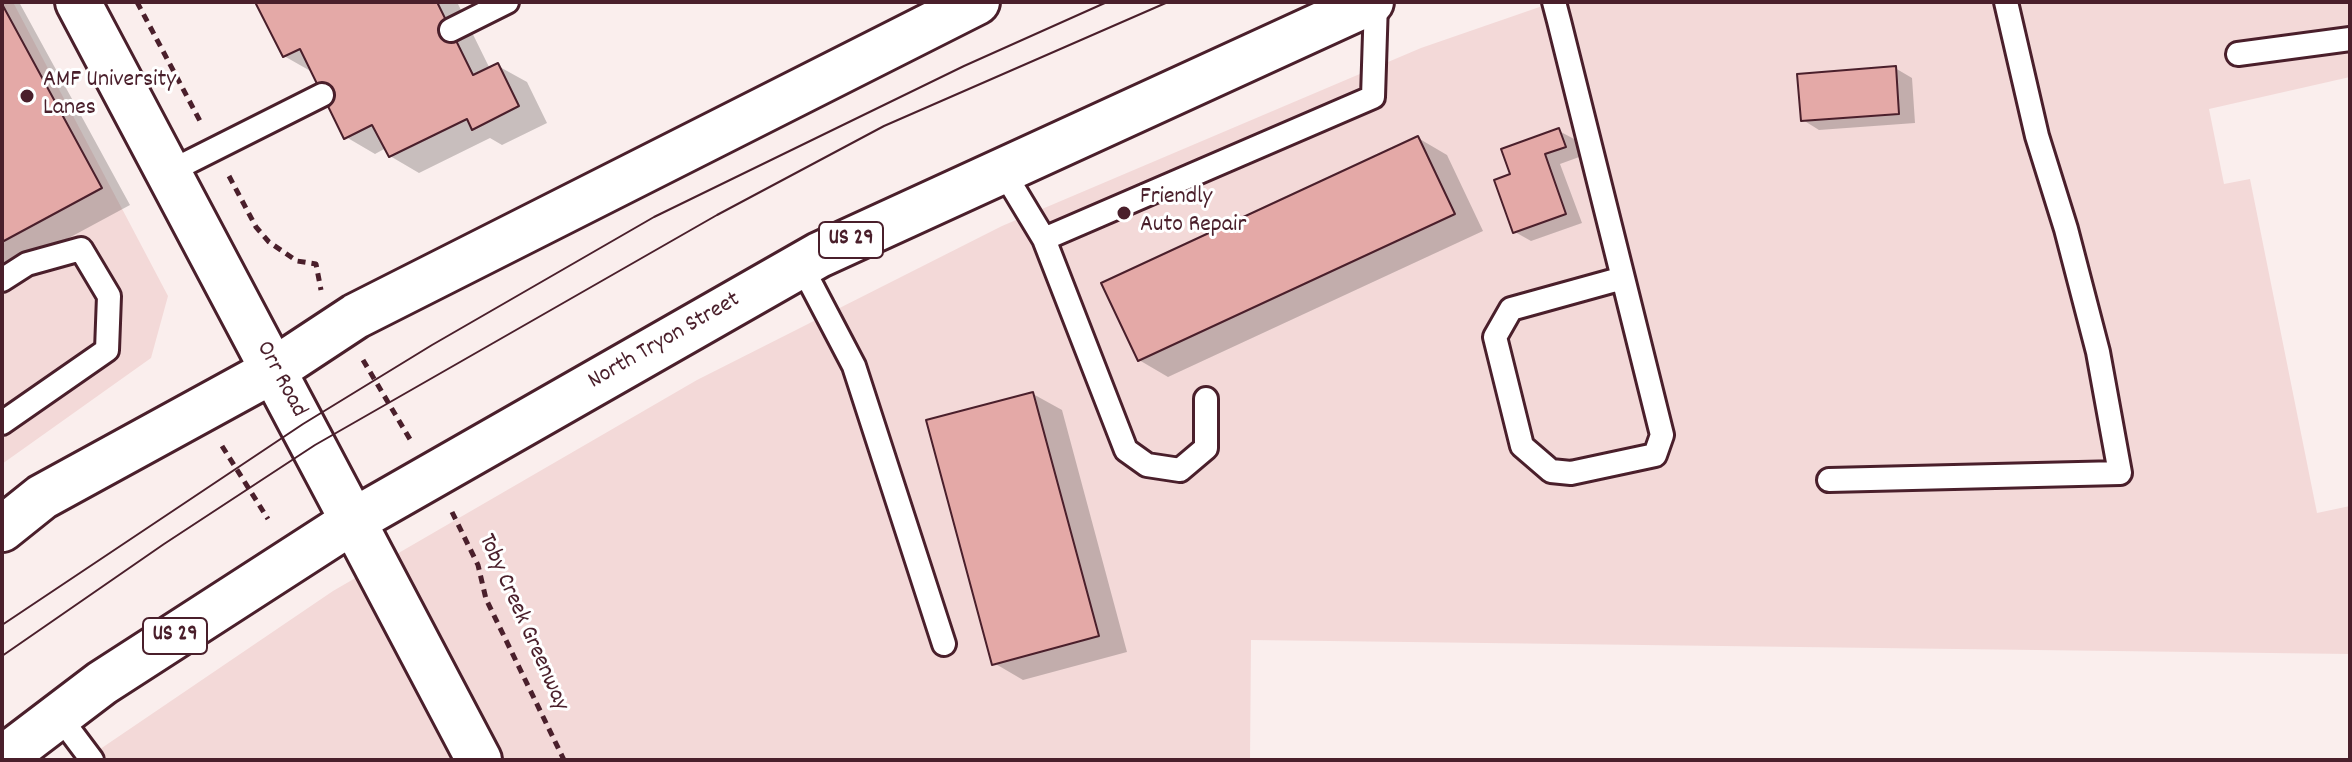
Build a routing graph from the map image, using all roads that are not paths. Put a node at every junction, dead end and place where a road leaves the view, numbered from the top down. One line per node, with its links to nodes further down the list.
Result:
1 (78, 2): 12 (main road, Orr Road)
2 (507, 2): 7 (lane)
3 (1374, 2): 11 (main road, North Tryon Street / US 29); 13 (lane)
4 (1554, 2): 15 (lane)
5 (2006, 2): 20 (lane)
6 (953, 7): 17 (main road)
7 (451, 30)
8 (2350, 39): 9 (lane)
9 (2238, 54)
10 (322, 95): 12 (lane)
11 (1003, 171): 13 (lane); 14 (main road, North Tryon Street / US 29)
12 (169, 172): 17 (main road, Orr Road)
13 (1044, 239): 18 (lane)
14 (801, 265): 21 (main road, North Tryon Street / US 29); 23 (lane)
15 (1623, 278): 15 (lane)
16 (2, 280): 19 (lane)
17 (274, 370): 21 (main road, Orr Road); 22 (main road)
18 (1206, 399)
19 (2, 423)
20 (1829, 480)
21 (353, 521): 24 (main road, North Tryon Street / US 29); 27 (main road, Orr Road)
22 (2, 529)
23 (944, 644)
24 (59, 716): 25 (main road, North Tryon Street / US 29); 26 (lane)
25 (2, 759)
26 (92, 760)
27 (479, 760)

